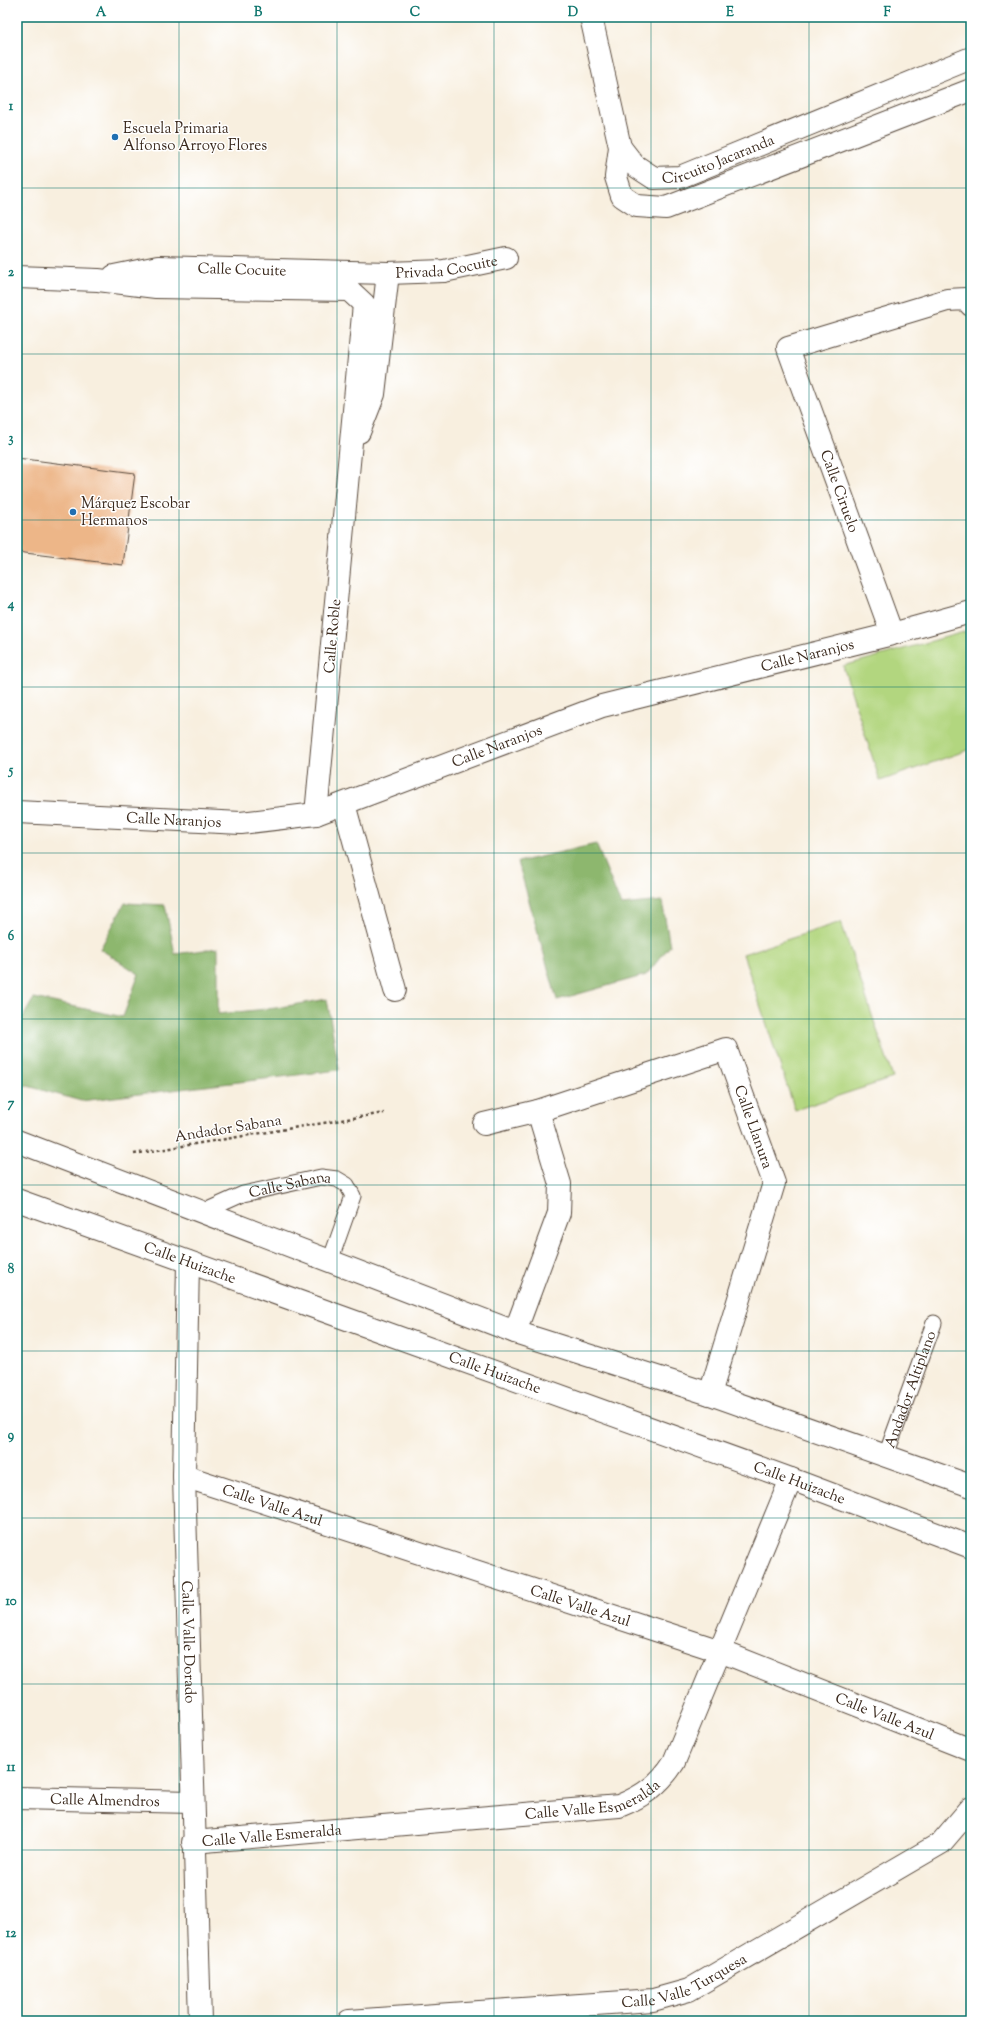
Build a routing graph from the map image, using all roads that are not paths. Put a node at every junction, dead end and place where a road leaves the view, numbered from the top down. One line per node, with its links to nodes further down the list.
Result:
1 (592, 17): 4 (street)
2 (971, 58): 4 (street, Circuito Jacaranda)
3 (971, 90): 4 (street, Circuito Jacaranda)
4 (620, 147)
5 (506, 258): 6 (street, Privada Cocuite)
6 (388, 273): 8 (street, Calle Cocuite); 11 (street, Calle Roble)
7 (17, 277): 8 (street, Calle Cocuite)
8 (98, 280): 9 (street, Calle Cocuite)
9 (350, 290): 11 (street, Calle Roble)
10 (968, 302): 13 (street, Calle Ciruelo)
11 (349, 458): 16 (street, Calle Roble)
12 (971, 612): 13 (street, Calle Naranjos)
13 (892, 634): 14 (street, Calle Naranjos)
14 (344, 804): 16 (street, Calle Naranjos); 17 (street)
15 (17, 812): 16 (street, Calle Naranjos)
16 (316, 814)
17 (395, 990)
18 (538, 1111): 19 (street); 26 (street); 27 (street, Calle Llanura)
19 (484, 1124)
20 (17, 1141): 22 (street)
21 (17, 1200): 23 (street, Calle Huizache)
22 (203, 1212): 24 (street); 24 (lane, Calle Sabana)
23 (188, 1262): 29 (street, Calle Valle Dorado); 30 (street, Calle Huizache)
24 (330, 1262): 26 (street)
25 (934, 1323): 28 (lane, Andador Altiplano)
26 (514, 1332): 27 (street)
27 (710, 1394): 28 (street)
28 (886, 1455): 31 (street)
29 (184, 1476): 33 (street, Calle Valle Azul); 36 (street, Calle Valle Dorado)
30 (791, 1479): 32 (street, Calle Huizache); 33 (street, Calle Valle Esmeralda)
31 (971, 1486)
32 (971, 1547)
33 (720, 1651): 34 (street, Calle Valle Azul); 38 (street, Calle Valle Esmeralda)
34 (971, 1750)
35 (17, 1798): 36 (street, Calle Almendros)
36 (192, 1802): 38 (street, Calle Valle Dorado)
37 (971, 1808): 40 (street, Calle Valle Turquesa)
38 (193, 1842): 39 (street, Calle Valle Dorado)
39 (200, 2021)
40 (349, 2021)

